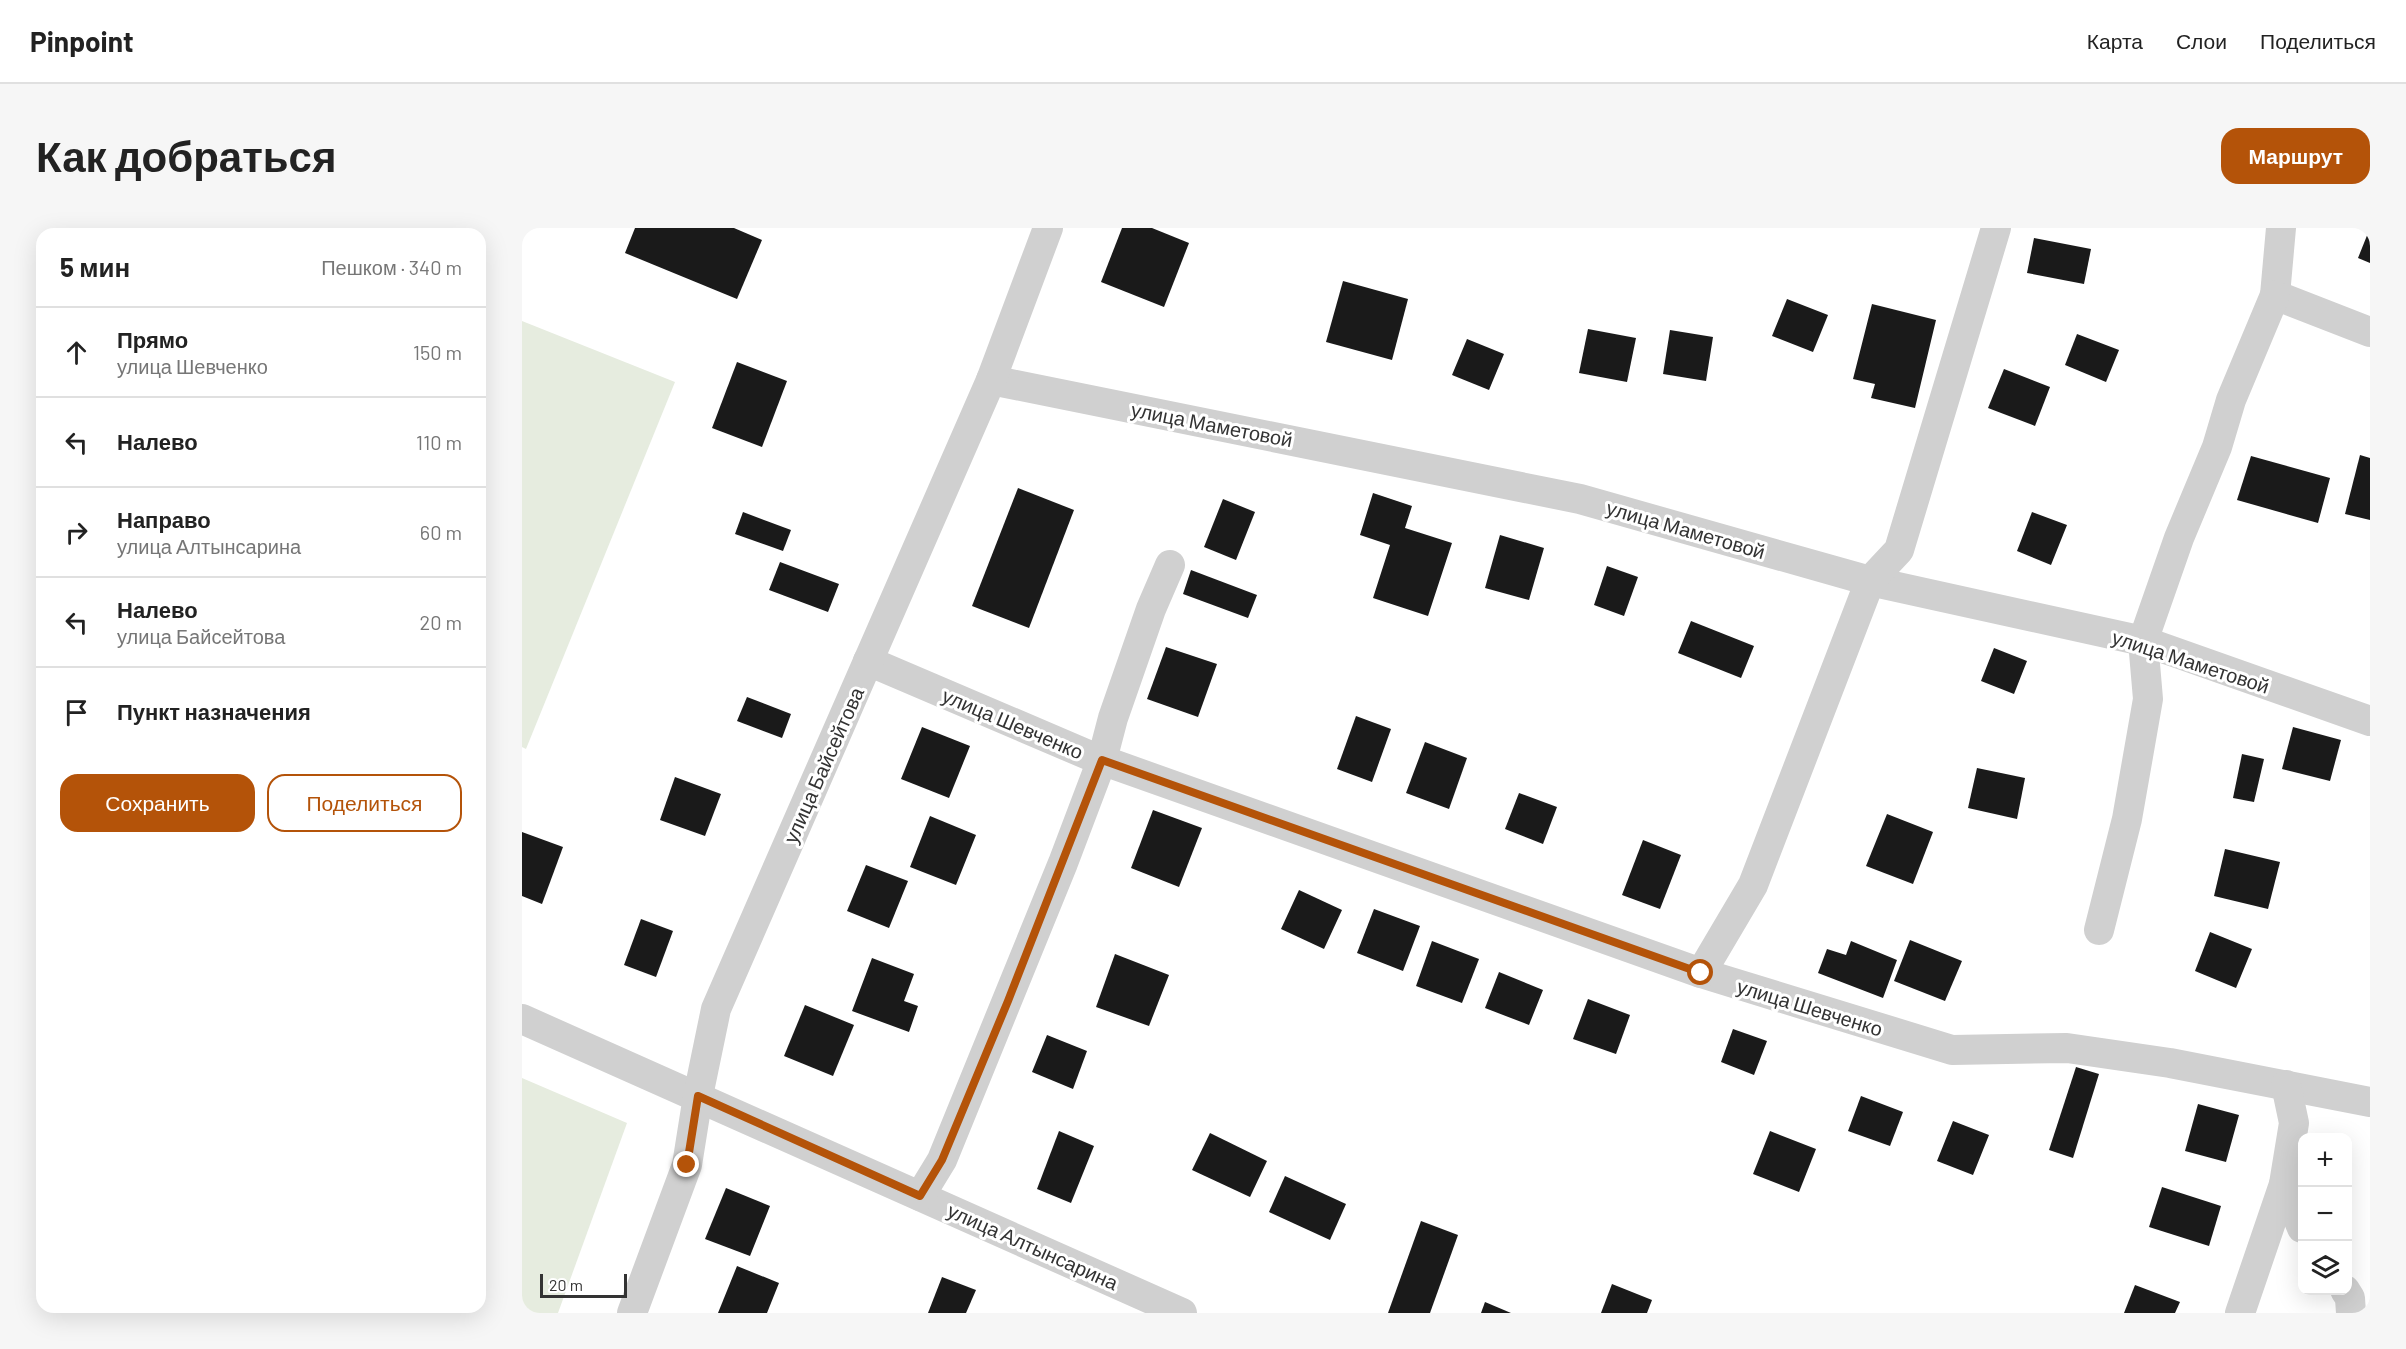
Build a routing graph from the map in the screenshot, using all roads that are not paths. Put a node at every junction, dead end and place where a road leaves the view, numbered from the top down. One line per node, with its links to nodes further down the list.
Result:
1 (1048, 228): 6 (street, улица Байсейтова)
2 (1996, 228): 8 (street)
3 (2281, 228): 4 (street)
4 (2275, 296): 5 (street); 9 (street)
5 (2370, 332)
6 (992, 380): 8 (street, улица Маметовой); 10 (street, улица Байсейтова)
7 (1170, 565): 12 (street)
8 (1870, 581): 9 (street, улица Маметовой); 14 (street)
9 (2143, 641): 11 (street, улица Маметовой); 13 (street)
10 (868, 661): 12 (street, улица Шевченко); 17 (street, улица Байсейтова)
11 (2370, 721)
12 (1102, 760): 14 (street, улица Шевченко); 20 (street)
13 (2099, 930)
14 (1701, 973): 16 (street, улица Шевченко)
15 (522, 1019): 17 (street, улица Алтынсарина)
16 (2286, 1085): 18 (street, улица Шевченко); 19 (street)
17 (698, 1096): 20 (street, улица Алтынсарина); 23 (street, улица Байсейтова)
18 (2370, 1102)
19 (2284, 1184): 21 (street); 25 (street)
20 (920, 1196): 24 (street, улица Алтынсарина)
21 (2298, 1218)
22 (2348, 1295): 26 (street)
23 (632, 1313)
24 (1182, 1313)
25 (2240, 1313)
26 (2351, 1313)

